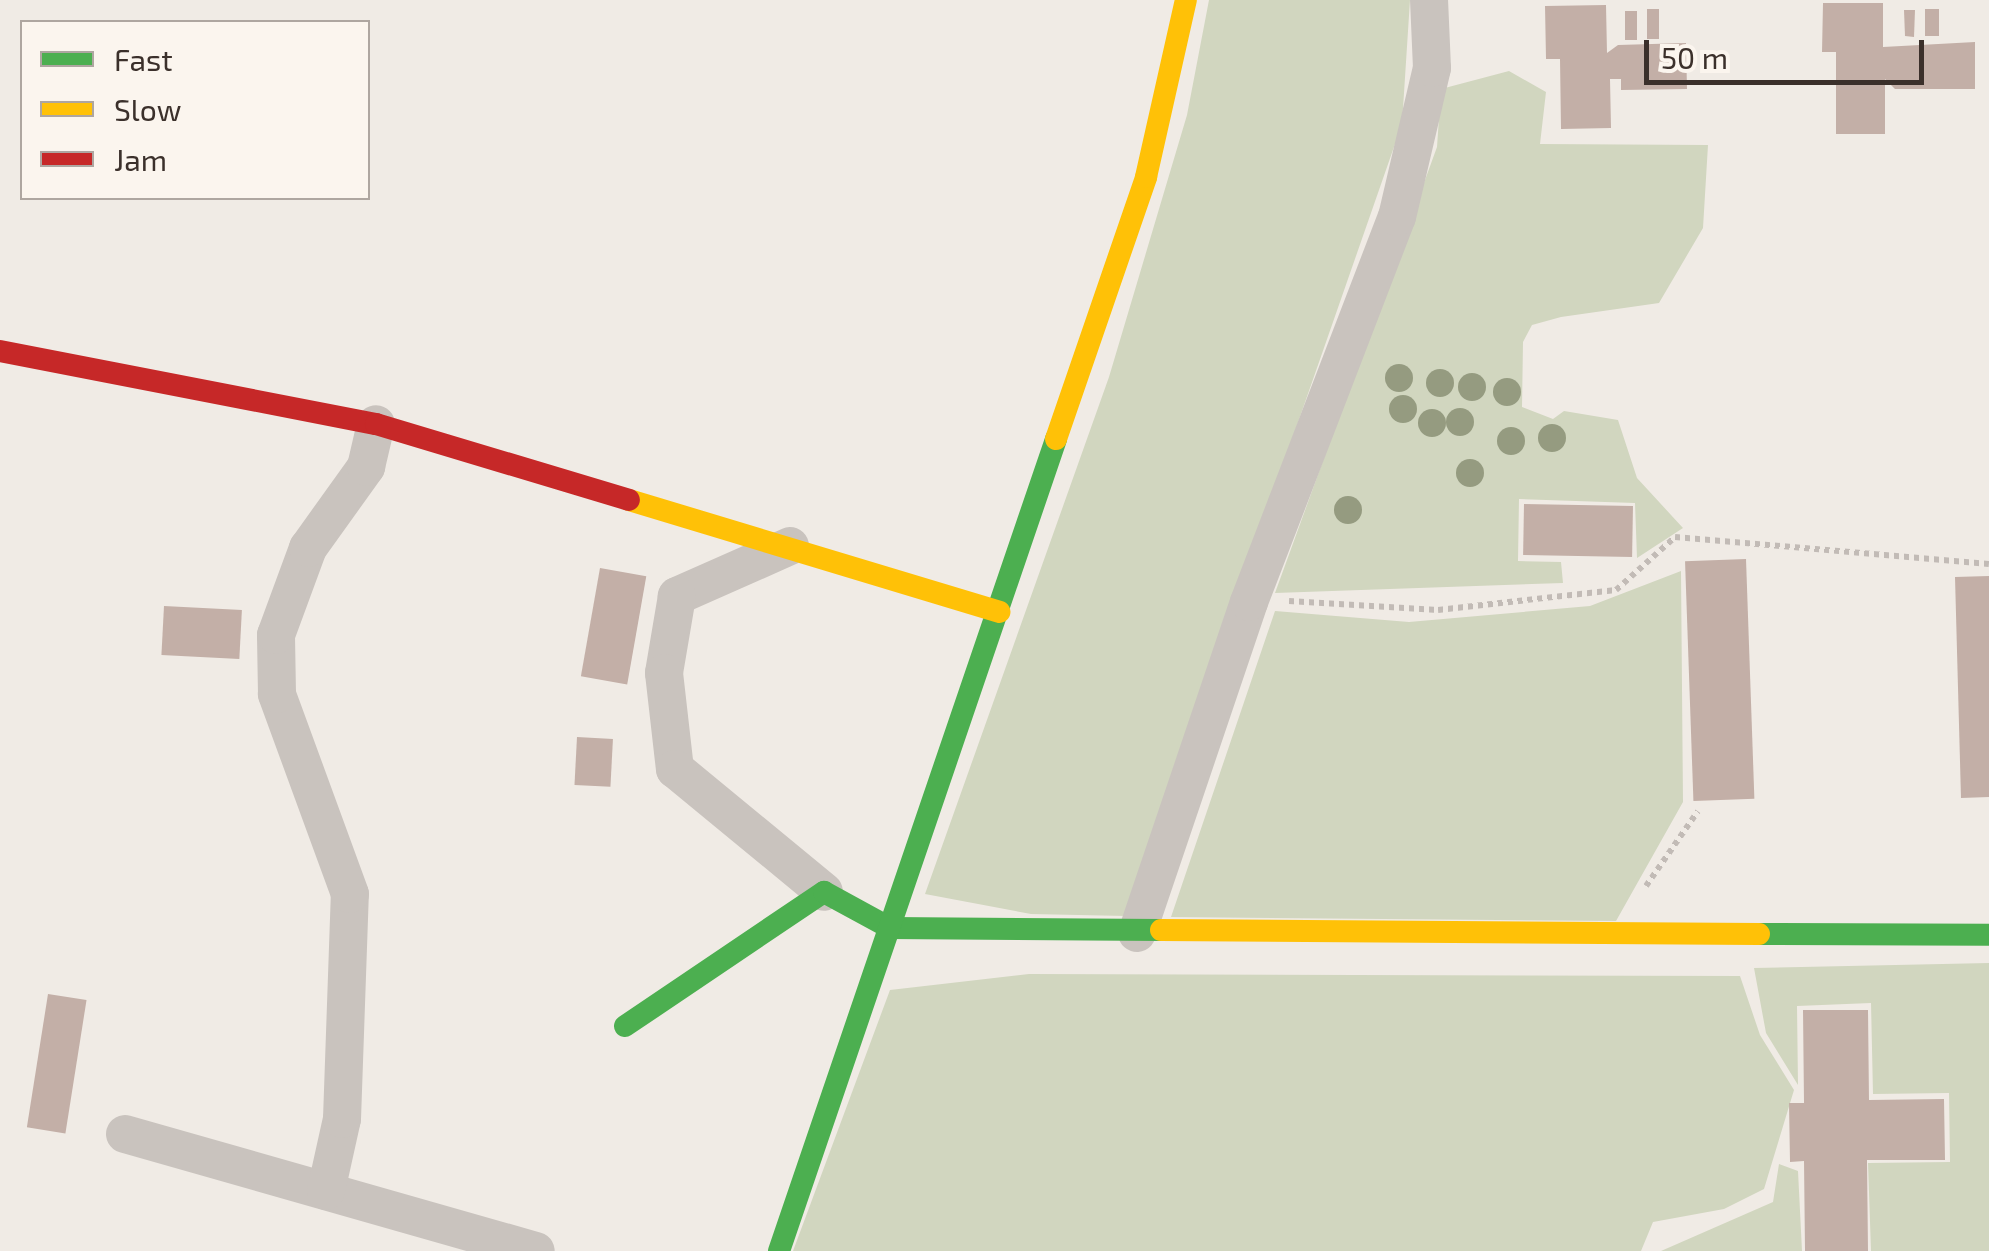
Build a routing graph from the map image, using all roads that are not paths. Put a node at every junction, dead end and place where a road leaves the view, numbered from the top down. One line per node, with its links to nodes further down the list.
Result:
1 (1186, 0): 6 (street)
2 (1430, 0): 9 (street)
3 (0, 351): 4 (street)
4 (376, 424): 5 (street); 13 (street)
5 (790, 546): 6 (street); 7 (street)
6 (999, 612): 8 (street)
7 (824, 892): 8 (street); 11 (street)
8 (890, 928): 9 (street); 15 (street)
9 (1136, 933): 10 (street)
10 (1989, 936)
11 (625, 1026)
12 (125, 1134): 13 (street)
13 (326, 1191): 14 (street)
14 (536, 1251)
15 (779, 1251)

